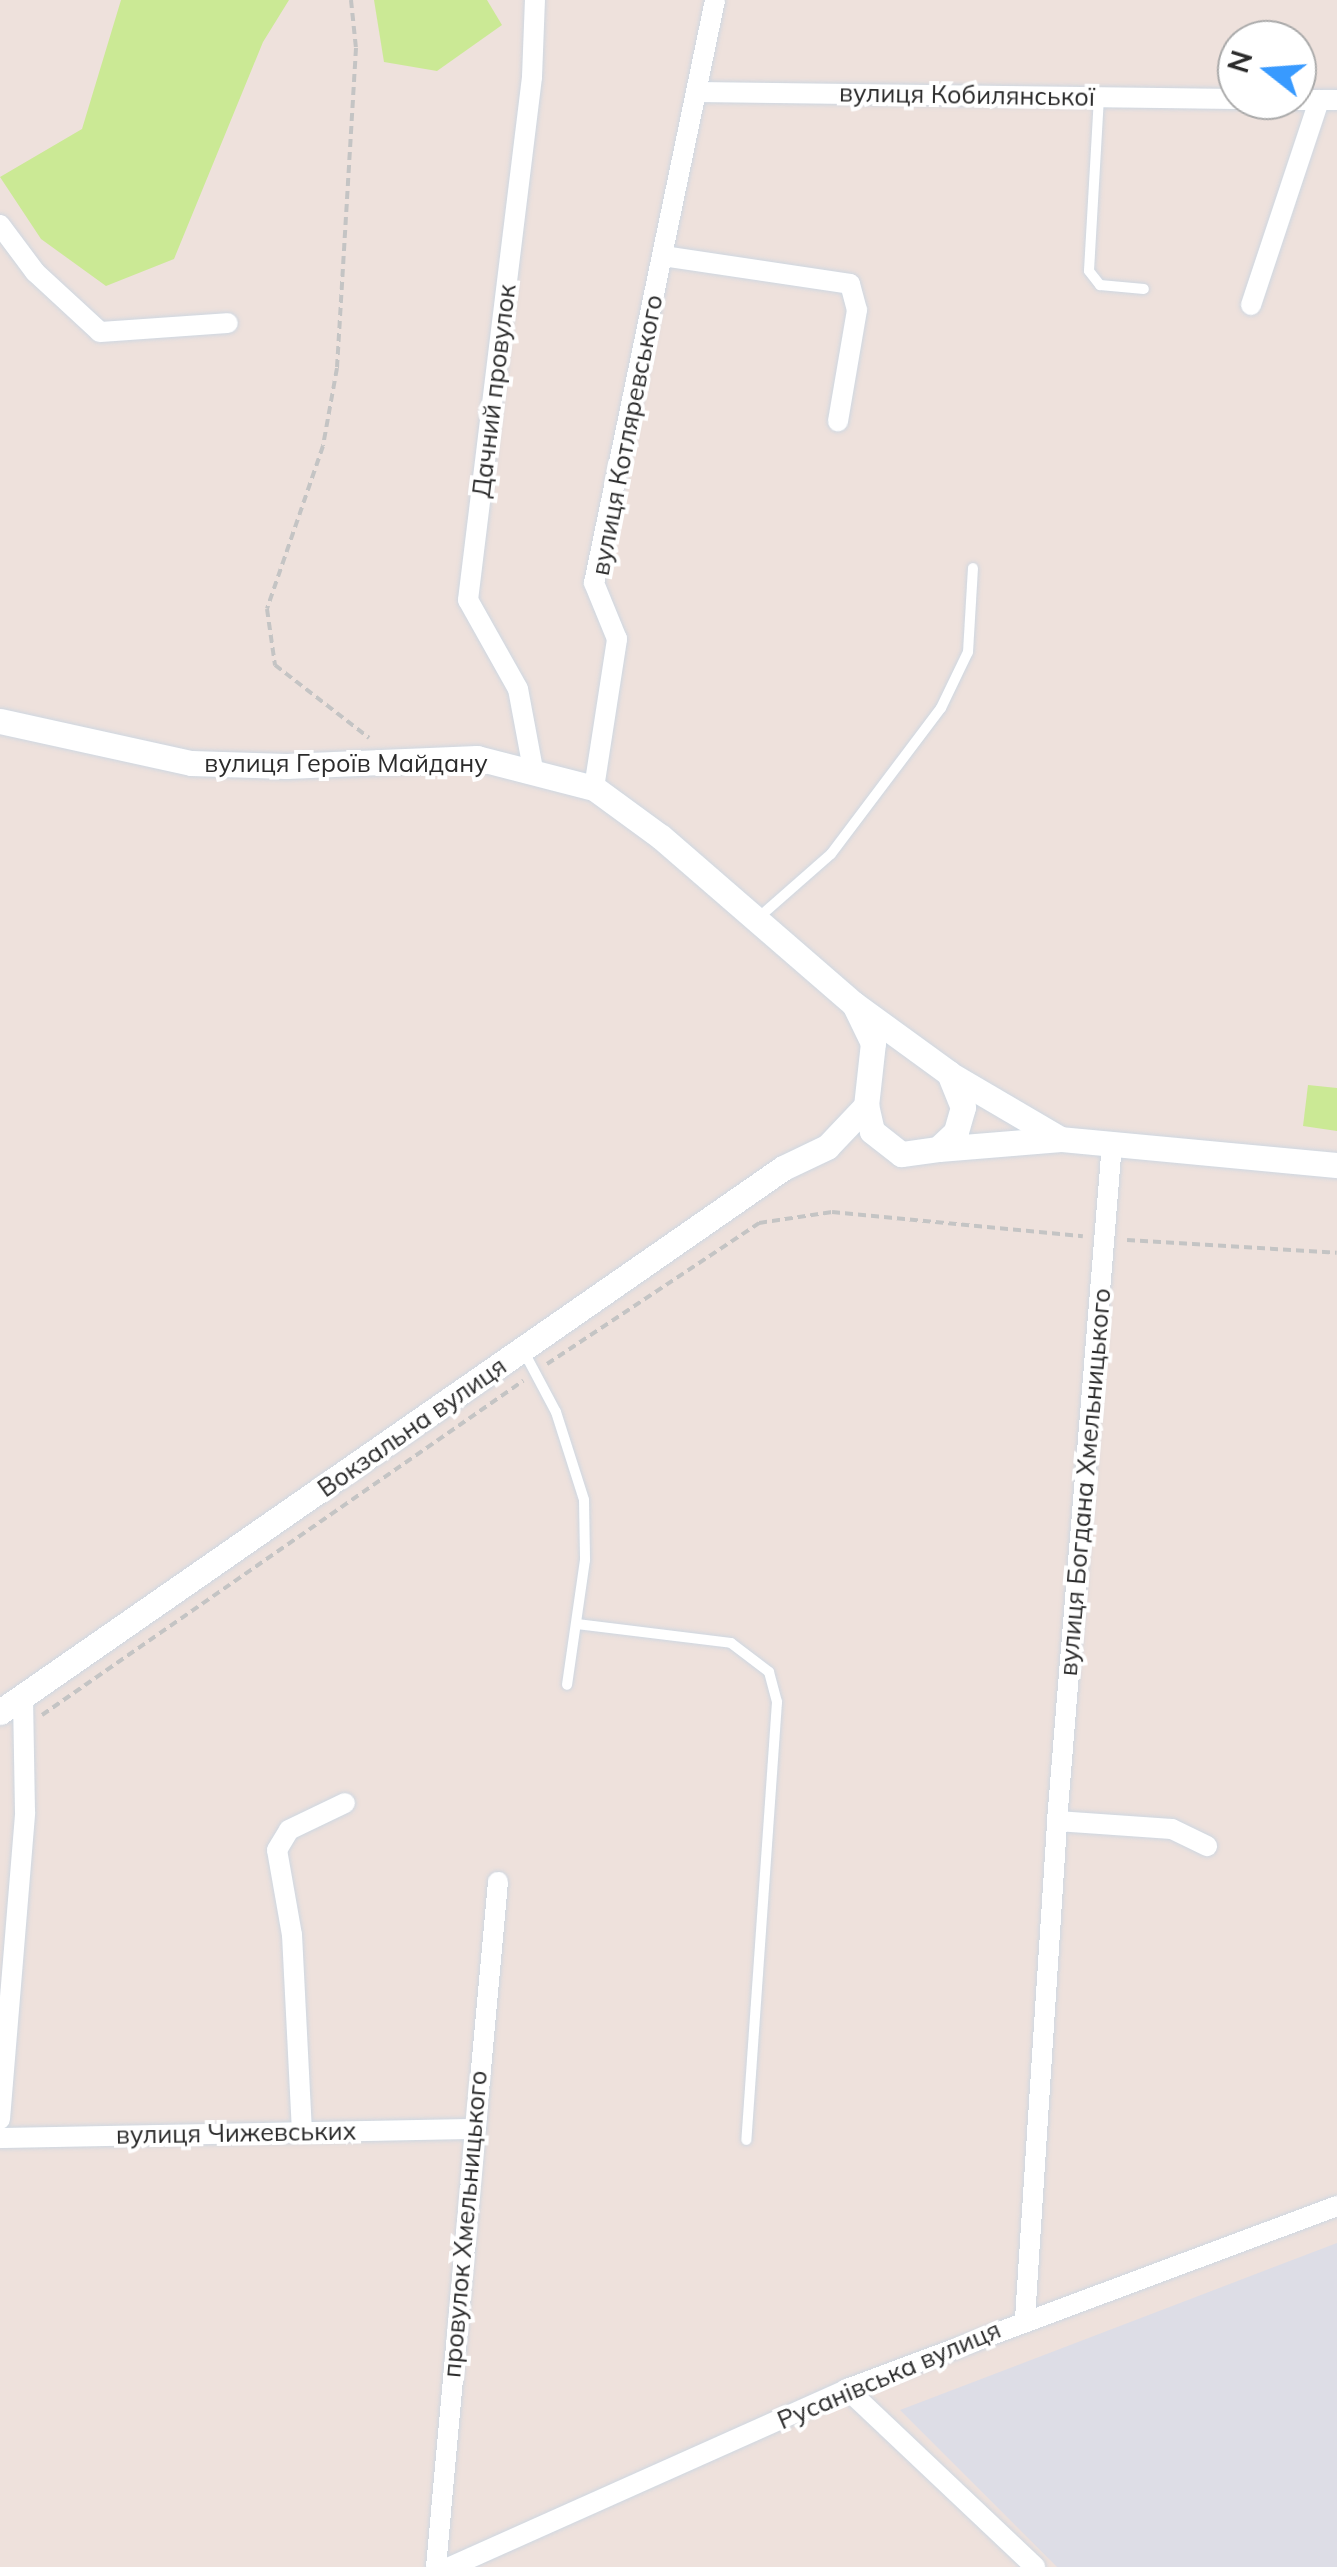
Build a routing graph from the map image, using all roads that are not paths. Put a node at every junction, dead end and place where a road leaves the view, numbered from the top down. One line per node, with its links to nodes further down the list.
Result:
1 (534, 0): 15 (street, Дачний провулок)
2 (715, 0): 3 (street, вулиця Котляревського)
3 (697, 92): 4 (street, вулиця Кобилянської); 8 (street, вулиця Котляревського)
4 (1099, 97): 5 (street, вулиця Кобилянської); 9 (lane)
5 (1217, 99)
6 (1328, 100): 10 (street)
7 (0, 225): 11 (street)
8 (663, 256): 12 (street); 16 (street, вулиця Котляревського)
9 (1144, 289)
10 (1251, 304)
11 (228, 323)
12 (838, 421)
13 (973, 568): 17 (lane)
14 (0, 721): 15 (street, вулиця Героїв Майдану)
15 (533, 769): 16 (street, вулиця Героїв Майдану)
16 (594, 788): 17 (street, вулиця Героїв Майдану)
17 (756, 919): 18 (street, вулиця Героїв Майдану)
18 (854, 1004): 19 (street, вулиця Героїв Майдану); 20 (street, вулиця Героїв Майдану)
19 (938, 1066): 20 (street); 21 (street, вулиця Героїв Майдану); 25 (street)
20 (867, 1100): 23 (street, Вокзальна вулиця); 24 (street)
21 (1061, 1139): 22 (street, вулиця Героїв Майдану); 25 (street, вулиця Героїв Майдану)
22 (1112, 1144): 26 (street, вулиця Героїв Майдану); 33 (street, вулиця Богдана Хмельницького)
23 (828, 1147): 24 (street, Вокзальна вулиця); 27 (street, Вокзальна вулиця)
24 (890, 1149): 25 (street, вулиця Героїв Майдану)
25 (938, 1149)
26 (1337, 1164)
27 (529, 1362): 28 (lane); 30 (street, Вокзальна вулиця)
28 (577, 1624): 29 (lane); 40 (lane)
29 (567, 1685)
30 (22, 1697): 31 (street, Вокзальна вулиця); 36 (street)
31 (0, 1712)
32 (345, 1803): 38 (street)
33 (1057, 1820): 34 (street); 42 (street, вулиця Богдана Хмельницького)
34 (1206, 1846)
35 (498, 1882): 37 (street, провулок Хмельницького)
36 (0, 2119)
37 (472, 2128): 38 (street, вулиця Чижевських); 44 (street, провулок Хмельницького)
38 (302, 2132): 39 (street, вулиця Чижевських)
39 (0, 2138)
40 (746, 2140)
41 (1337, 2206): 42 (street, Русанівська вулиця)
42 (1025, 2319): 43 (street, Русанівська вулиця)
43 (847, 2389): 45 (street, Русанівська вулиця); 46 (street)
44 (436, 2567)
45 (450, 2567)
46 (1036, 2567)

